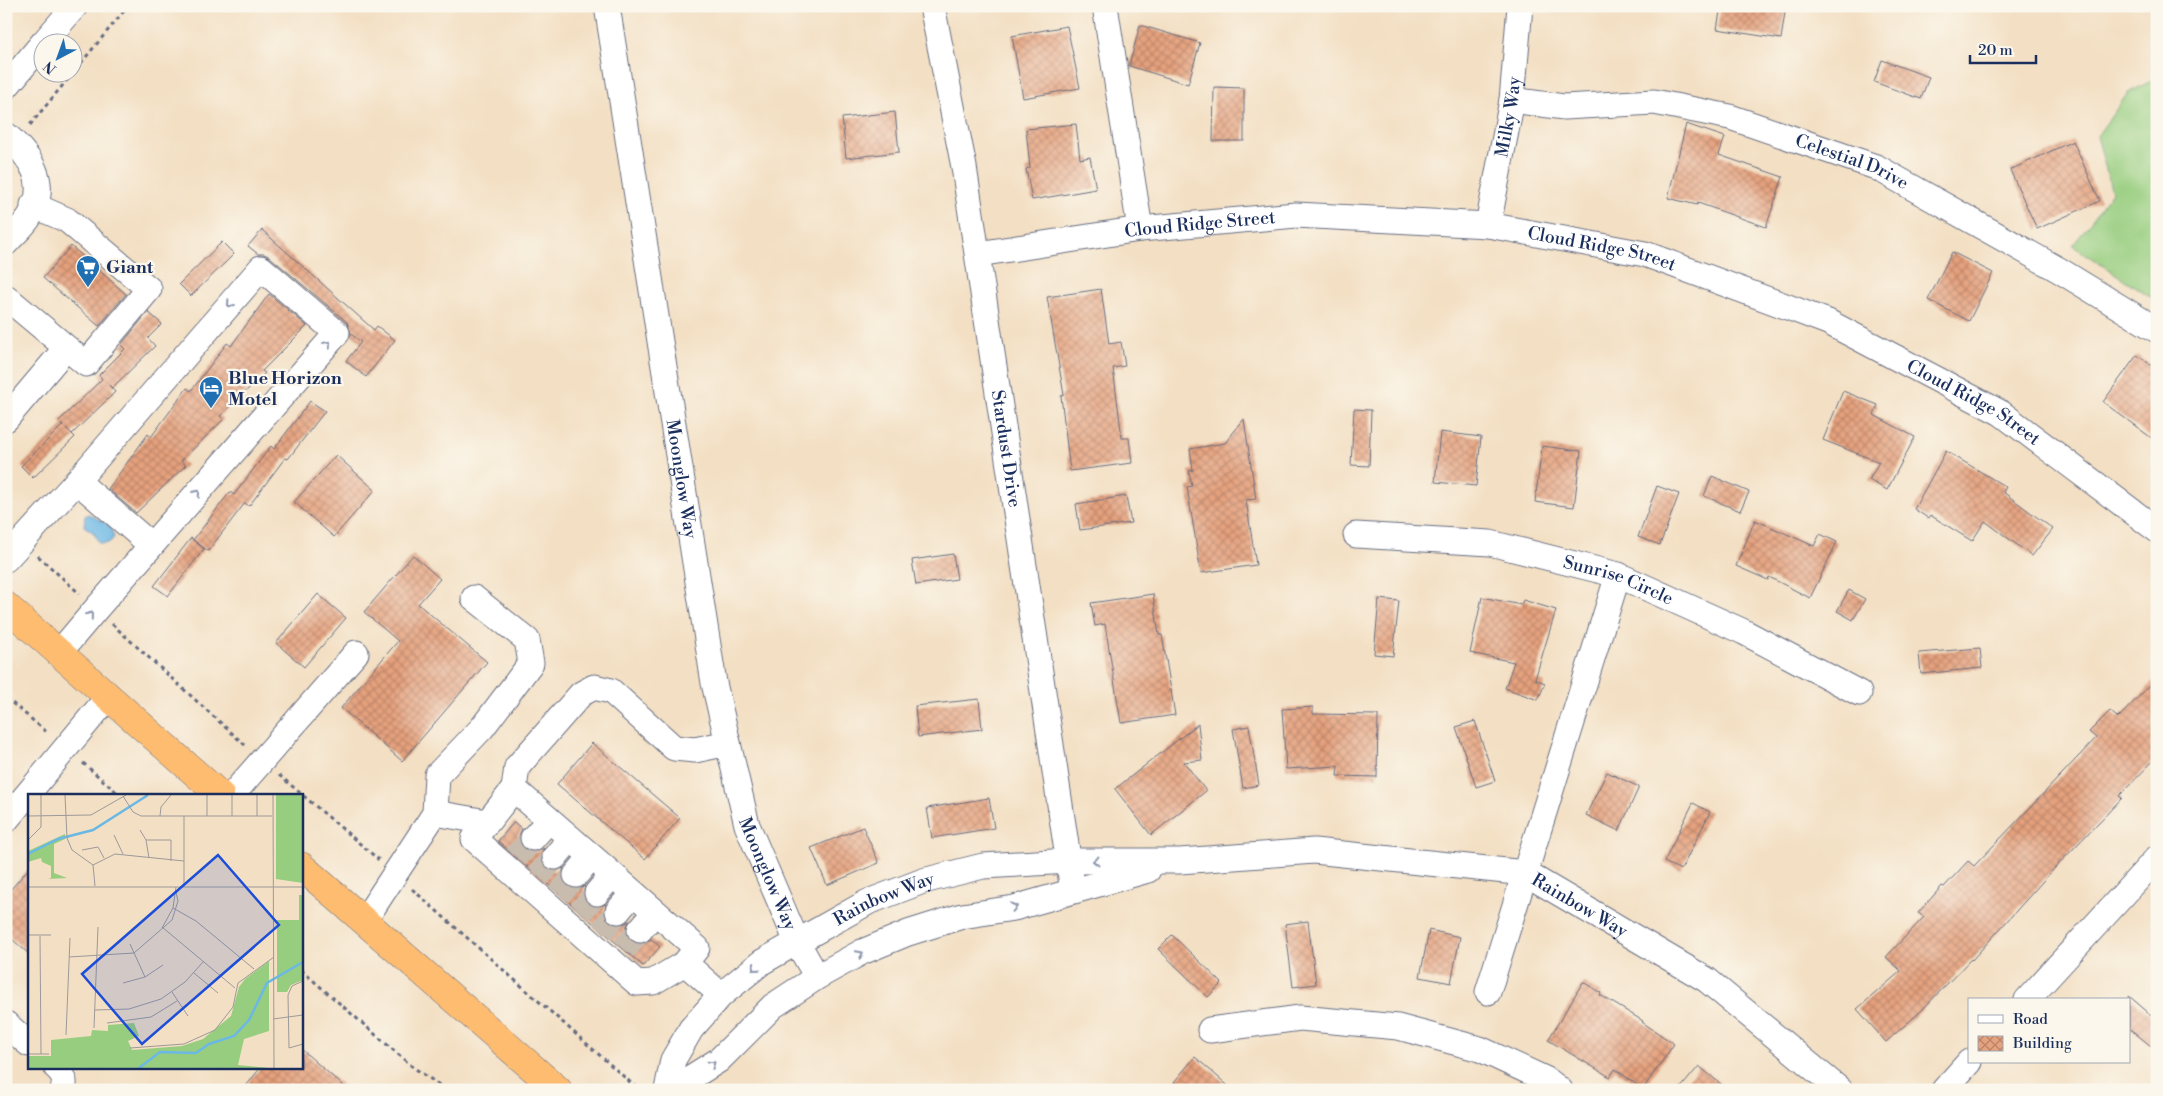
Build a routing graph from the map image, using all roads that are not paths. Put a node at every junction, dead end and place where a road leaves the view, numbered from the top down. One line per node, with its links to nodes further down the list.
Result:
1 (75, 6): 6 (street)
2 (607, 6): 32 (street, Moonglow Way)
3 (932, 6): 15 (street, Stardust Drive)
4 (1105, 6): 13 (street)
5 (1520, 6): 9 (street, Milky Way)
6 (53, 32)
7 (32, 56): 8 (street)
8 (6, 87)
9 (1512, 100): 12 (street, Milky Way); 17 (street, Celestial Drive)
10 (11, 139): 11 (street)
11 (34, 205): 14 (street); 18 (street)
12 (1488, 226): 13 (street, Cloud Ridge Street); 21 (street, Cloud Ridge Street)
13 (1140, 229): 15 (street, Cloud Ridge Street)
14 (6, 243)
15 (978, 254): 40 (street, Stardust Drive)
16 (6, 297): 18 (street)
17 (2157, 330)
18 (66, 348): 19 (street)
19 (6, 419)
20 (77, 481): 23 (street); 23 (street, one-way to 20); 24 (street)
21 (2157, 530)
22 (1356, 535): 25 (street, Sunrise Circle)
23 (151, 545): 29 (street, one-way to 23)
24 (14, 551)
25 (1618, 575): 30 (street, Sunrise Circle); 43 (street)
26 (474, 598): 36 (street)
27 (6, 606): 29 (highway)
28 (356, 652): 35 (street)
29 (60, 653): 31 (highway)
30 (1859, 694)
31 (109, 696): 34 (highway); 37 (street)
32 (728, 743): 33 (street); 46 (street, Moonglow Way)
33 (514, 789): 38 (street); 47 (street)
34 (219, 794)
35 (233, 794)
36 (435, 814): 38 (street); 45 (street)
37 (6, 820)
38 (487, 822): 47 (street)
39 (2157, 858): 51 (street)
40 (1069, 861): 41 (street, Rainbow Way, one-way to 40); 44 (street, Stardust Drive); 46 (street, Rainbow Way)
41 (1180, 861): 43 (street, Rainbow Way); 44 (street, Rainbow Way)
42 (302, 867): 45 (highway)
43 (1525, 873): 49 (street); 62 (street, Rainbow Way)
44 (1074, 891): 48 (street, Rainbow Way, one-way to 44)
45 (364, 921): 57 (highway)
46 (796, 942): 48 (street, Moonglow Way); 50 (street, Rainbow Way, one-way to 50)
47 (685, 963): 50 (street)
48 (817, 977): 60 (street, Rainbow Way, one-way to 48)
49 (1488, 992)
50 (721, 995): 59 (street, Rainbow Way)
51 (2029, 998)
52 (6, 1024): 54 (street)
53 (1210, 1030): 61 (street)
54 (28, 1043)
55 (1968, 1063): 63 (street)
56 (57, 1068): 58 (street)
57 (551, 1088)
58 (63, 1090)
59 (667, 1090)
60 (671, 1090)
61 (1560, 1090)
62 (1840, 1090)
63 (1944, 1090)

